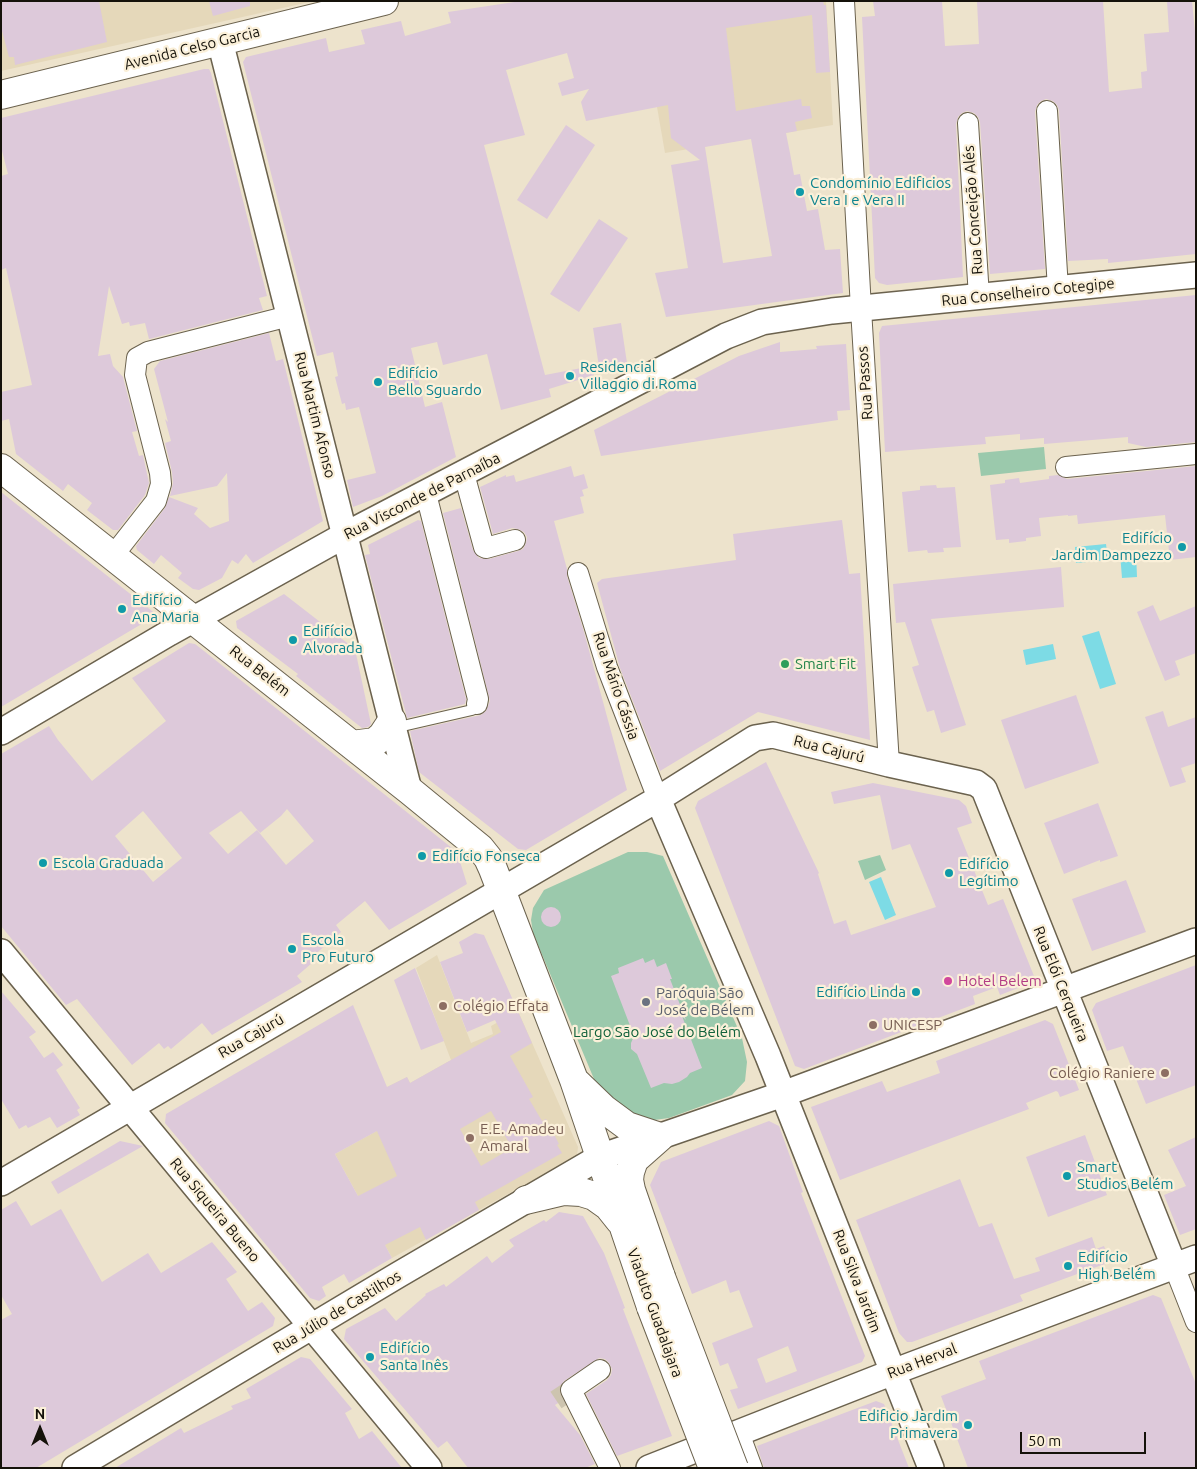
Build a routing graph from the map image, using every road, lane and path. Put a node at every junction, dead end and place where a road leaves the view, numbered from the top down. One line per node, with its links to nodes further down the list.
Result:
1 (384, 1): 3 (main road, Avenida Celso Garcia)
2 (844, 1): 10 (street, Rua Passos)
3 (220, 41): 4 (main road, Avenida Celso Garcia); 11 (street, Rua Martim Afonso)
4 (1, 94)
5 (1047, 111): 8 (street)
6 (968, 123): 9 (street, Rua Conceição Alés)
7 (1196, 275): 8 (street, Rua Conselheiro Cotegipe)
8 (1058, 289): 9 (street, Rua Conselheiro Cotegipe)
9 (979, 297): 10 (street, Rua Conselheiro Cotegipe)
10 (861, 309): 15 (street, Rua Visconde de Parnaíba); 26 (street, Rua Passos)
11 (289, 316): 17 (street, Rua Martim Afonso); 19 (street)
12 (1196, 454): 13 (street)
13 (1066, 467)
14 (1, 468): 19 (main road, Rua Belém)
15 (464, 474): 16 (street, Rua Visconde de Parnaíba); 18 (street)
16 (426, 494): 17 (street, Rua Visconde de Parnaíba); 22 (street)
17 (345, 535): 21 (street, Rua Visconde de Parnaíba); 23 (street, Rua Martim Afonso)
18 (515, 540)
19 (112, 557): 21 (main road, Rua Belém)
20 (578, 573): 29 (street, Rua Mário Cássia)
21 (193, 619): 24 (street, Rua Visconde de Parnaíba); 25 (main road, Rua Belém)
22 (477, 704): 23 (lane)
23 (393, 725): 25 (main road); 28 (street, Rua Martim Afonso)
24 (1, 732)
25 (352, 745): 28 (main road, Rua Belém)
26 (889, 764): 27 (street, Rua Cajurú); 29 (street, Rua Cajurú)
27 (982, 787): 33 (street, Rua Elói Cerqueira)
28 (409, 790): 30 (main road, Rua Belém)
29 (658, 799): 30 (street); 35 (street)
30 (501, 889): 34 (main road); 36 (street, Rua Cajurú)
31 (1196, 940): 33 (street)
32 (1, 952): 36 (street, Rua Siqueira Bueno)
33 (1063, 990): 35 (street); 42 (street, Rua Elói Cerqueira)
34 (574, 1080): 37 (main road); 38 (main road)
35 (783, 1094): 37 (street); 46 (street, Rua Silva Jardim)
36 (130, 1107): 39 (street, Rua Cajurú); 44 (street, Rua Siqueira Bueno)
37 (660, 1137): 38 (street); 41 (main road, Viaduto Guadalajara)
38 (600, 1157): 40 (street, Rua Júlio de Castilhos); 41 (main road, Viaduto Guadalajara)
39 (1, 1183)
40 (526, 1200): 41 (main road); 44 (street, Rua Júlio de Castilhos)
41 (631, 1221): 53 (main road, Viaduto Guadalajara, bridge); 54 (main road, Viaduto Guadalajara, bridge)
42 (1185, 1262): 43 (street, Rua Elói Cerqueira); 46 (street, Rua Herval)
43 (1196, 1322)
44 (313, 1327): 49 (street, Rua Júlio de Castilhos); 50 (street, Rua Siqueira Bueno)
45 (600, 1370): 51 (street)
46 (893, 1372): 47 (street, Rua Herval); 56 (street, Rua Silva Jardim)
47 (739, 1433): 48 (street, Rua Herval); 55 (street)
48 (689, 1460): 52 (street, Rua Herval)
49 (75, 1468)
50 (429, 1468)
51 (610, 1468)
52 (649, 1468)
53 (713, 1468)
54 (734, 1468)
55 (752, 1468)
56 (931, 1468)

